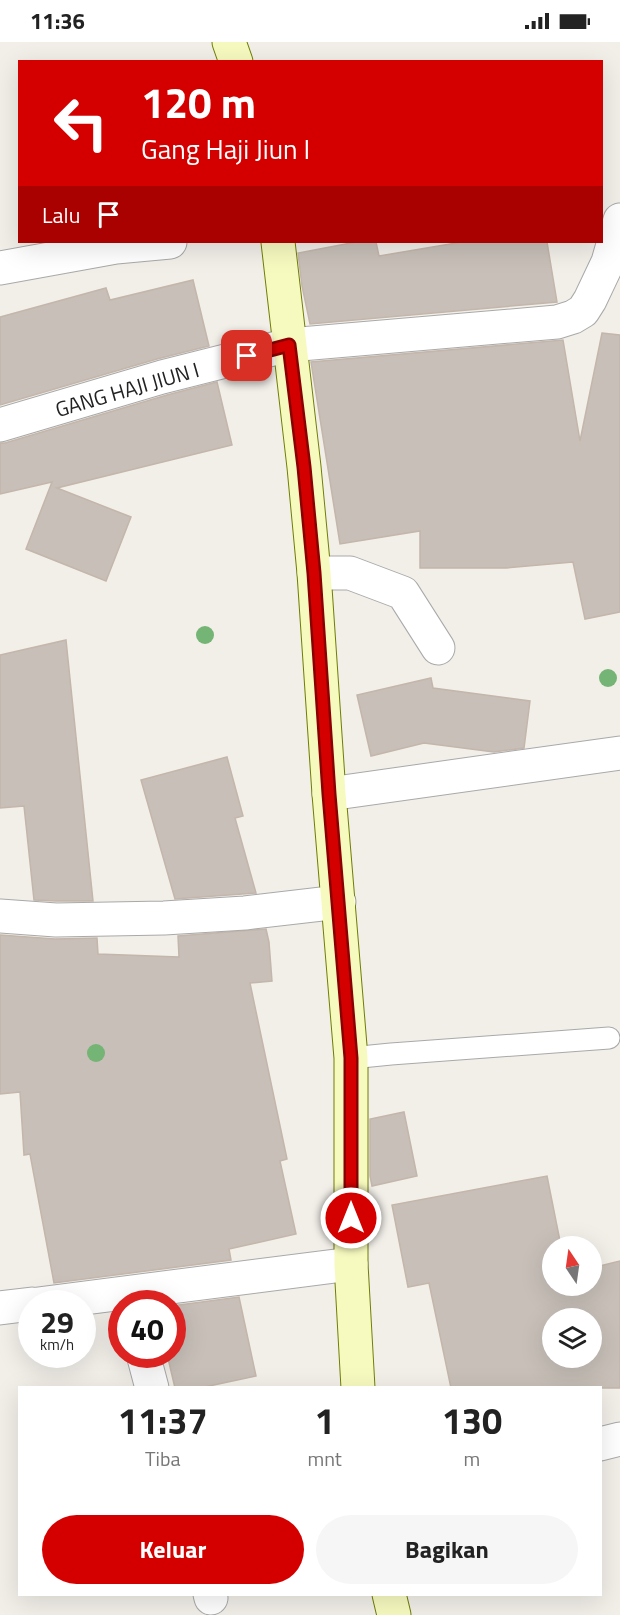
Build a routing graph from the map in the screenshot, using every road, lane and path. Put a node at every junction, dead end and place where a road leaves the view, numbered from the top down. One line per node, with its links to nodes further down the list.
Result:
1 (229, 42): 2 (street)
2 (235, 60)
3 (620, 220): 7 (street, GANG HAJI JIUN I)
4 (161, 243): 6 (street)
5 (278, 243): 7 (street)
6 (0, 268)
7 (289, 345): 8 (street, GANG HAJI JIUN I); 9 (street)
8 (0, 425)
9 (314, 573): 10 (street); 12 (street)
10 (438, 648)
11 (620, 753): 12 (street)
12 (329, 794): 13 (street)
13 (339, 902): 14 (street); 16 (street)
14 (0, 916)
15 (609, 1038): 16 (lane)
16 (351, 1058): 17 (street)
17 (351, 1264): 18 (street); 23 (street)
18 (180, 1290)
19 (18, 1306): 20 (street)
20 (0, 1308)
21 (147, 1368): 22 (street)
22 (151, 1386)
23 (358, 1386)
24 (620, 1439): 25 (street)
25 (602, 1444)
26 (389, 1596): 27 (street)
27 (394, 1615)

